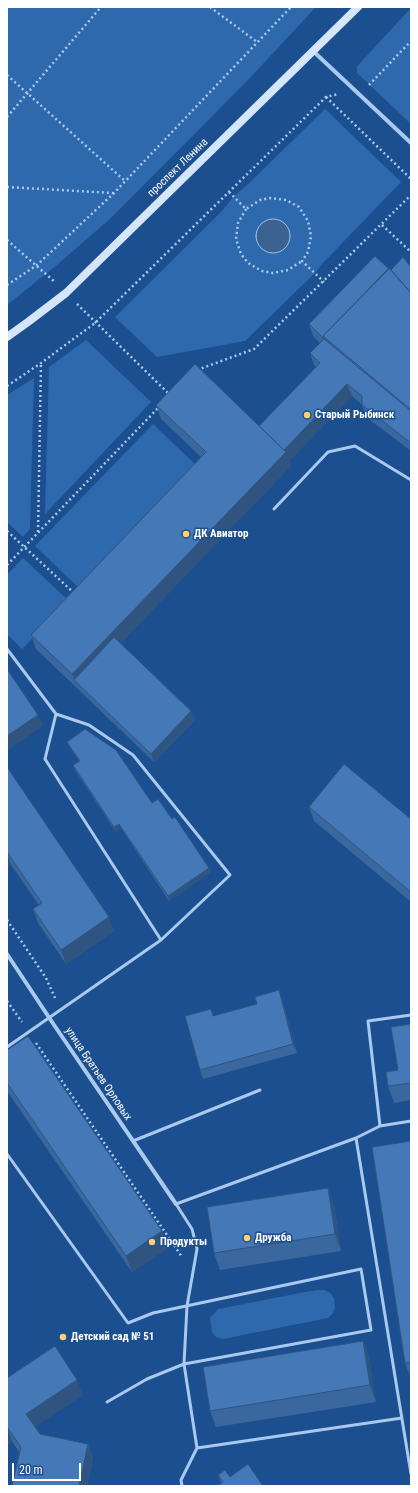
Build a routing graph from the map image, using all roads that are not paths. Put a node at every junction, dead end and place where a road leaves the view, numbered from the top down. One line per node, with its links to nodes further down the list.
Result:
1 (358, 7): 2 (main road, проспект Ленина)
2 (313, 51): 3 (street); 4 (main road, проспект Ленина)
3 (411, 143)
4 (7, 337)
5 (411, 480): 6 (lane)
6 (274, 509)
7 (7, 649): 8 (lane)
8 (56, 714): 9 (lane); 9 (lane)
9 (161, 940): 13 (lane)
10 (7, 954): 11 (street, улица Братьев Орловых)
11 (9, 961): 13 (street, улица Братьев Орловых)
12 (411, 1015): 17 (lane)
13 (50, 1019): 14 (lane); 19 (street, улица Братьев Орловых)
14 (7, 1047)
15 (260, 1090): 19 (lane)
16 (411, 1121): 17 (lane)
17 (380, 1126): 18 (lane)
18 (356, 1138): 21 (lane); 25 (lane)
19 (133, 1141): 21 (street, улица Братьев Орловых)
20 (7, 1154): 22 (lane)
21 (176, 1204): 22 (lane)
22 (187, 1306): 23 (lane); 23 (lane)
23 (184, 1364): 24 (lane); 26 (lane)
24 (107, 1402)
25 (402, 1418): 26 (lane); 27 (lane)
26 (197, 1448): 28 (lane)
27 (411, 1474)
28 (182, 1486)

